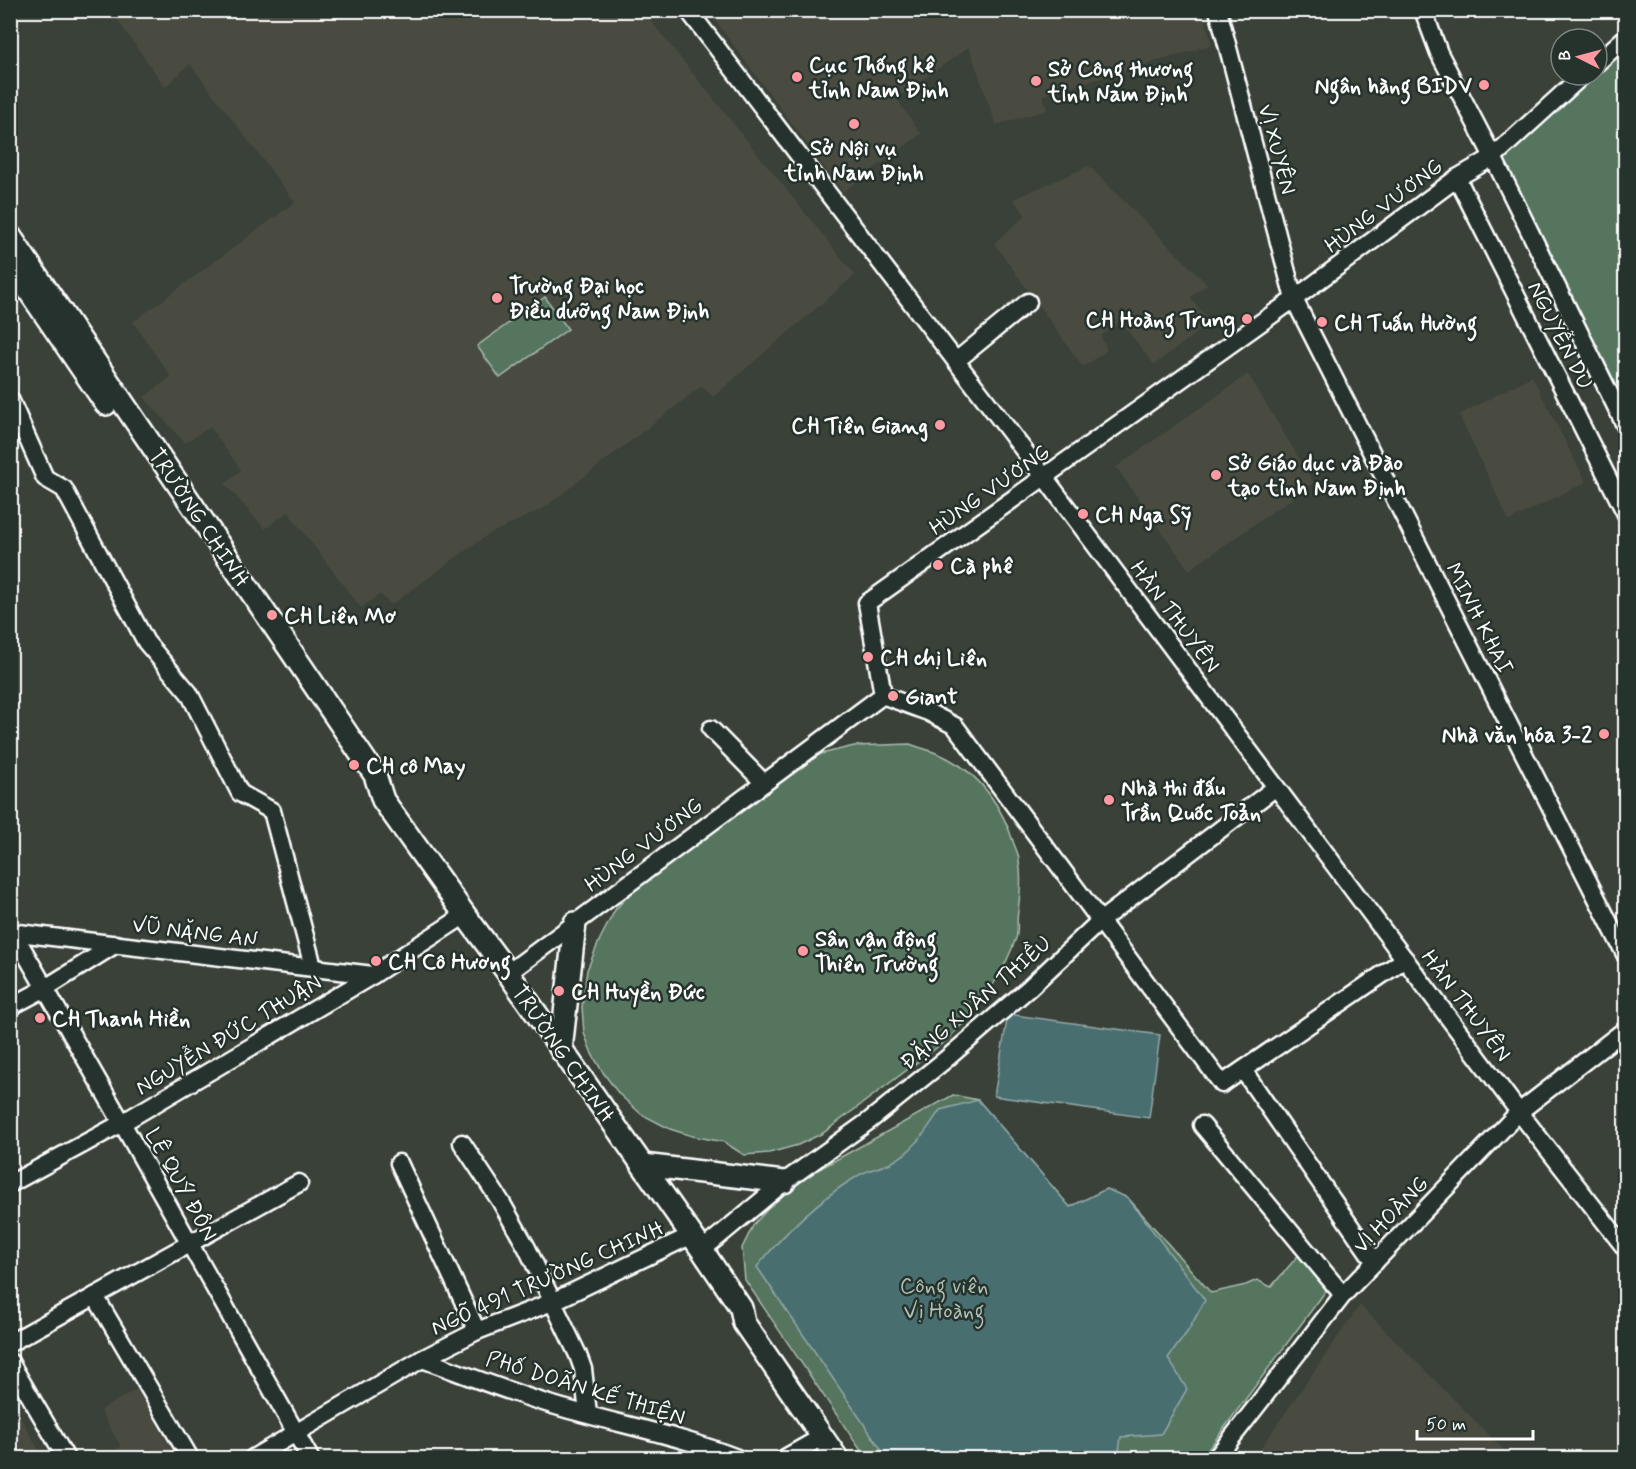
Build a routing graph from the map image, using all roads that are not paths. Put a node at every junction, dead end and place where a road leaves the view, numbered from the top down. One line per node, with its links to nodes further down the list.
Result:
1 (688, 10): 13 (street, HÀN THUYÊN)
2 (1218, 10): 11 (street, VỊ XUYÊN)
3 (1423, 10): 7 (street, NGUYỄN DU)
4 (1626, 36): 5 (street)
5 (1609, 52)
6 (1570, 87): 7 (street, HÙNG VƯƠNG)
7 (1493, 158): 8 (street, HÙNG VƯƠNG); 15 (street, NGUYỄN DU)
8 (1457, 178): 11 (street, HÙNG VƯƠNG); 17 (street, NGUYỄN DU)
9 (10, 236): 22 (main road, TRƯỜNG CHINH)
10 (11, 266): 22 (main road, TRƯỜNG CHINH)
11 (1294, 299): 16 (street, HÙNG VƯƠNG); 28 (street, MINH KHAI)
12 (1028, 302): 13 (street)
13 (956, 361): 16 (street, HÀN THUYÊN)
14 (10, 399): 30 (street)
15 (1626, 427)
16 (1045, 478): 18 (street, HÙNG VƯƠNG); 21 (street, HÀN THUYÊN)
17 (1626, 514)
18 (882, 695): 20 (street, HÙNG VƯƠNG); 24 (street)
19 (711, 729): 20 (street)
20 (764, 783): 25 (street, HÙNG VƯƠNG)
21 (1276, 787): 24 (street, ĐẶNG XUÂN THIỀU); 29 (street, HÀN THUYÊN)
22 (383, 800): 23 (main road, TRƯỜNG CHINH)
23 (465, 915): 31 (main road, TRƯỜNG CHINH); 32 (street, NGUYỄN ĐỨC THUẬN)
24 (1100, 921): 37 (street); 44 (street, ĐẶNG XUÂN THIỀU)
25 (575, 923): 31 (street, HÙNG VƯƠNG); 36 (main road)
26 (12, 932): 27 (street, VŨ NĂNG AN); 33 (street, LÊ QUÝ ĐÔN)
27 (116, 944): 30 (street, VŨ NĂNG AN); 33 (street)
28 (1626, 956)
29 (1405, 960): 37 (street); 38 (street, HÀN THUYÊN)
30 (311, 967): 32 (street, VŨ NĂNG AN)
31 (508, 973): 36 (main road, TRƯỜNG CHINH)
32 (373, 975): 39 (street, NGUYỄN ĐỨC THUẬN)
33 (44, 988): 34 (street); 39 (street, LÊ QUÝ ĐÔN)
34 (10, 1007)
35 (1626, 1029): 38 (street, VỊ HOÀNG)
36 (561, 1050): 43 (main road, TRƯỜNG CHINH)
37 (1243, 1070): 50 (street)
38 (1519, 1112): 49 (street, HÀN THUYÊN); 50 (street, VỊ HOÀNG)
39 (122, 1123): 46 (street, NGUYỄN ĐỨC THUẬN); 48 (street, LÊ QUÝ ĐÔN)
40 (1202, 1125): 51 (street)
41 (462, 1143): 53 (street)
42 (399, 1162): 55 (street)
43 (643, 1165): 44 (main road); 47 (main road, TRƯỜNG CHINH)
44 (784, 1182): 47 (street, ĐẶNG XUÂN THIỀU)
45 (299, 1183): 48 (street)
46 (10, 1184)
47 (697, 1243): 53 (street, NGÕ 491 TRƯỜNG CHINH); 54 (main road, TRƯỜNG CHINH)
48 (189, 1244): 52 (street); 60 (street, LÊ QUÝ ĐÔN)
49 (1626, 1250)
50 (1375, 1262): 51 (street, VỊ HOÀNG)
51 (1343, 1295): 70 (street, VỊ HOÀNG)
52 (95, 1296): 56 (street); 63 (street)
53 (552, 1302): 55 (street, NGÕ 491 TRƯỜNG CHINH); 59 (street)
54 (741, 1308): 61 (main road, TRƯỜNG CHINH); 69 (main road, TRƯỜNG CHINH)
55 (477, 1331): 57 (street, NGÕ 491 TRƯỜNG CHINH)
56 (10, 1342)
57 (422, 1359): 59 (street, PHỐ DOÃN KẾ THIỆN); 60 (street, NGÕ 491 TRƯỜNG CHINH)
58 (10, 1362): 62 (street)
59 (588, 1414): 66 (street, PHỐ DOÃN KẾ THIỆN)
60 (296, 1434): 64 (street, NGÕ 491 TRƯỜNG CHINH); 65 (street, LÊ QUÝ ĐÔN)
61 (822, 1437): 67 (street); 68 (main road, TRƯỜNG CHINH)
62 (66, 1458)
63 (190, 1458)
64 (253, 1458)
65 (310, 1458)
66 (737, 1458)
67 (785, 1458)
68 (837, 1458)
69 (853, 1458)
70 (1216, 1458)

